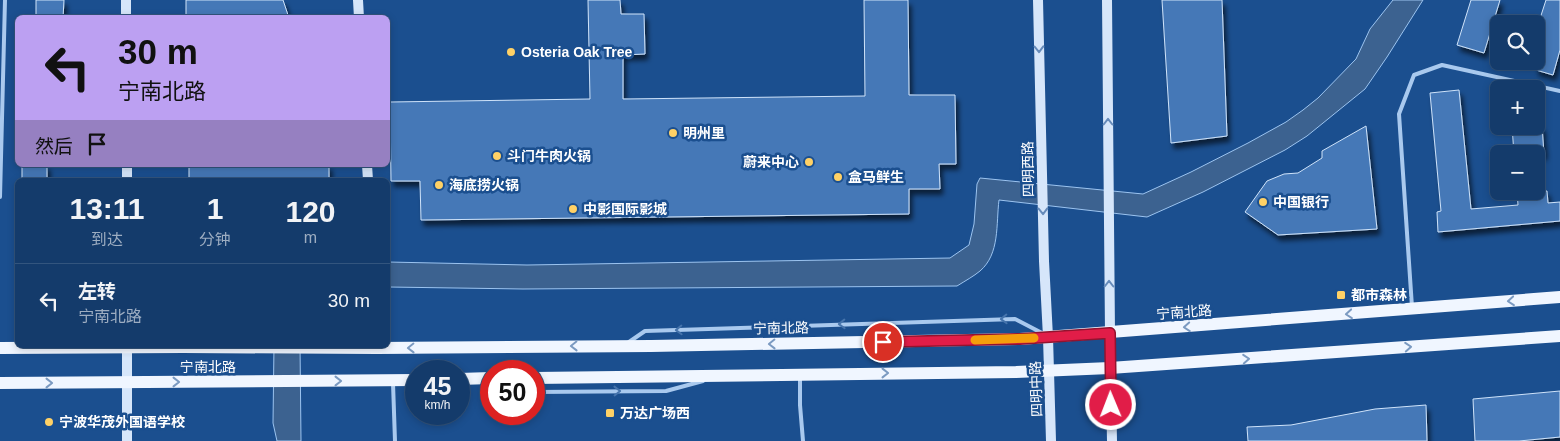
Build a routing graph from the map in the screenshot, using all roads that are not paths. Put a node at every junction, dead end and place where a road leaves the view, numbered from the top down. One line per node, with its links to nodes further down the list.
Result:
1 (5, 0): 8 (lane)
2 (126, 0): 6 (main road)
3 (358, 0): 7 (main road)
4 (1038, 0): 15 (main road, 四明西路, one-way to 15)
5 (1107, 0): 14 (main road, one-way to 5)
6 (126, 15)
7 (359, 15)
8 (2, 33): 10 (lane)
9 (1560, 91): 13 (lane)
10 (1, 174): 11 (lane)
11 (0, 196)
12 (1560, 298): 13 (main road, 宁南北路, one-way to 13)
13 (1413, 309): 14 (main road, 宁南北路, one-way to 14)
14 (1110, 333): 15 (main road, 宁南北路); 22 (main road)
15 (1048, 336): 17 (main road, 宁南北路, one-way to 17); 17 (lane, one-way to 17); 23 (main road, 四明中路)
16 (1560, 336): 22 (main road, one-way to 16)
17 (622, 346): 18 (main road, 宁南北路, one-way to 18)
18 (390, 347)
19 (0, 348): 20 (main road, 宁南北路)
20 (15, 348)
21 (127, 348): 29 (main road)
22 (1110, 368): 23 (main road); 36 (main road)
23 (1049, 370): 25 (main road, one-way to 23); 35 (main road, 四明中路)
24 (732, 374): 25 (main road); 26 (main road); 31 (lane, one-way to 24)
25 (800, 374): 34 (lane)
26 (545, 378)
27 (405, 380): 28 (main road, 宁南北路)
28 (393, 381): 29 (main road, 宁南北路, one-way to 28); 33 (lane)
29 (127, 382): 30 (main road, 宁南北路, one-way to 29); 32 (main road)
30 (0, 383)
31 (545, 392)
32 (127, 441)
33 (395, 441)
34 (804, 441)
35 (1051, 441)
36 (1112, 441)

